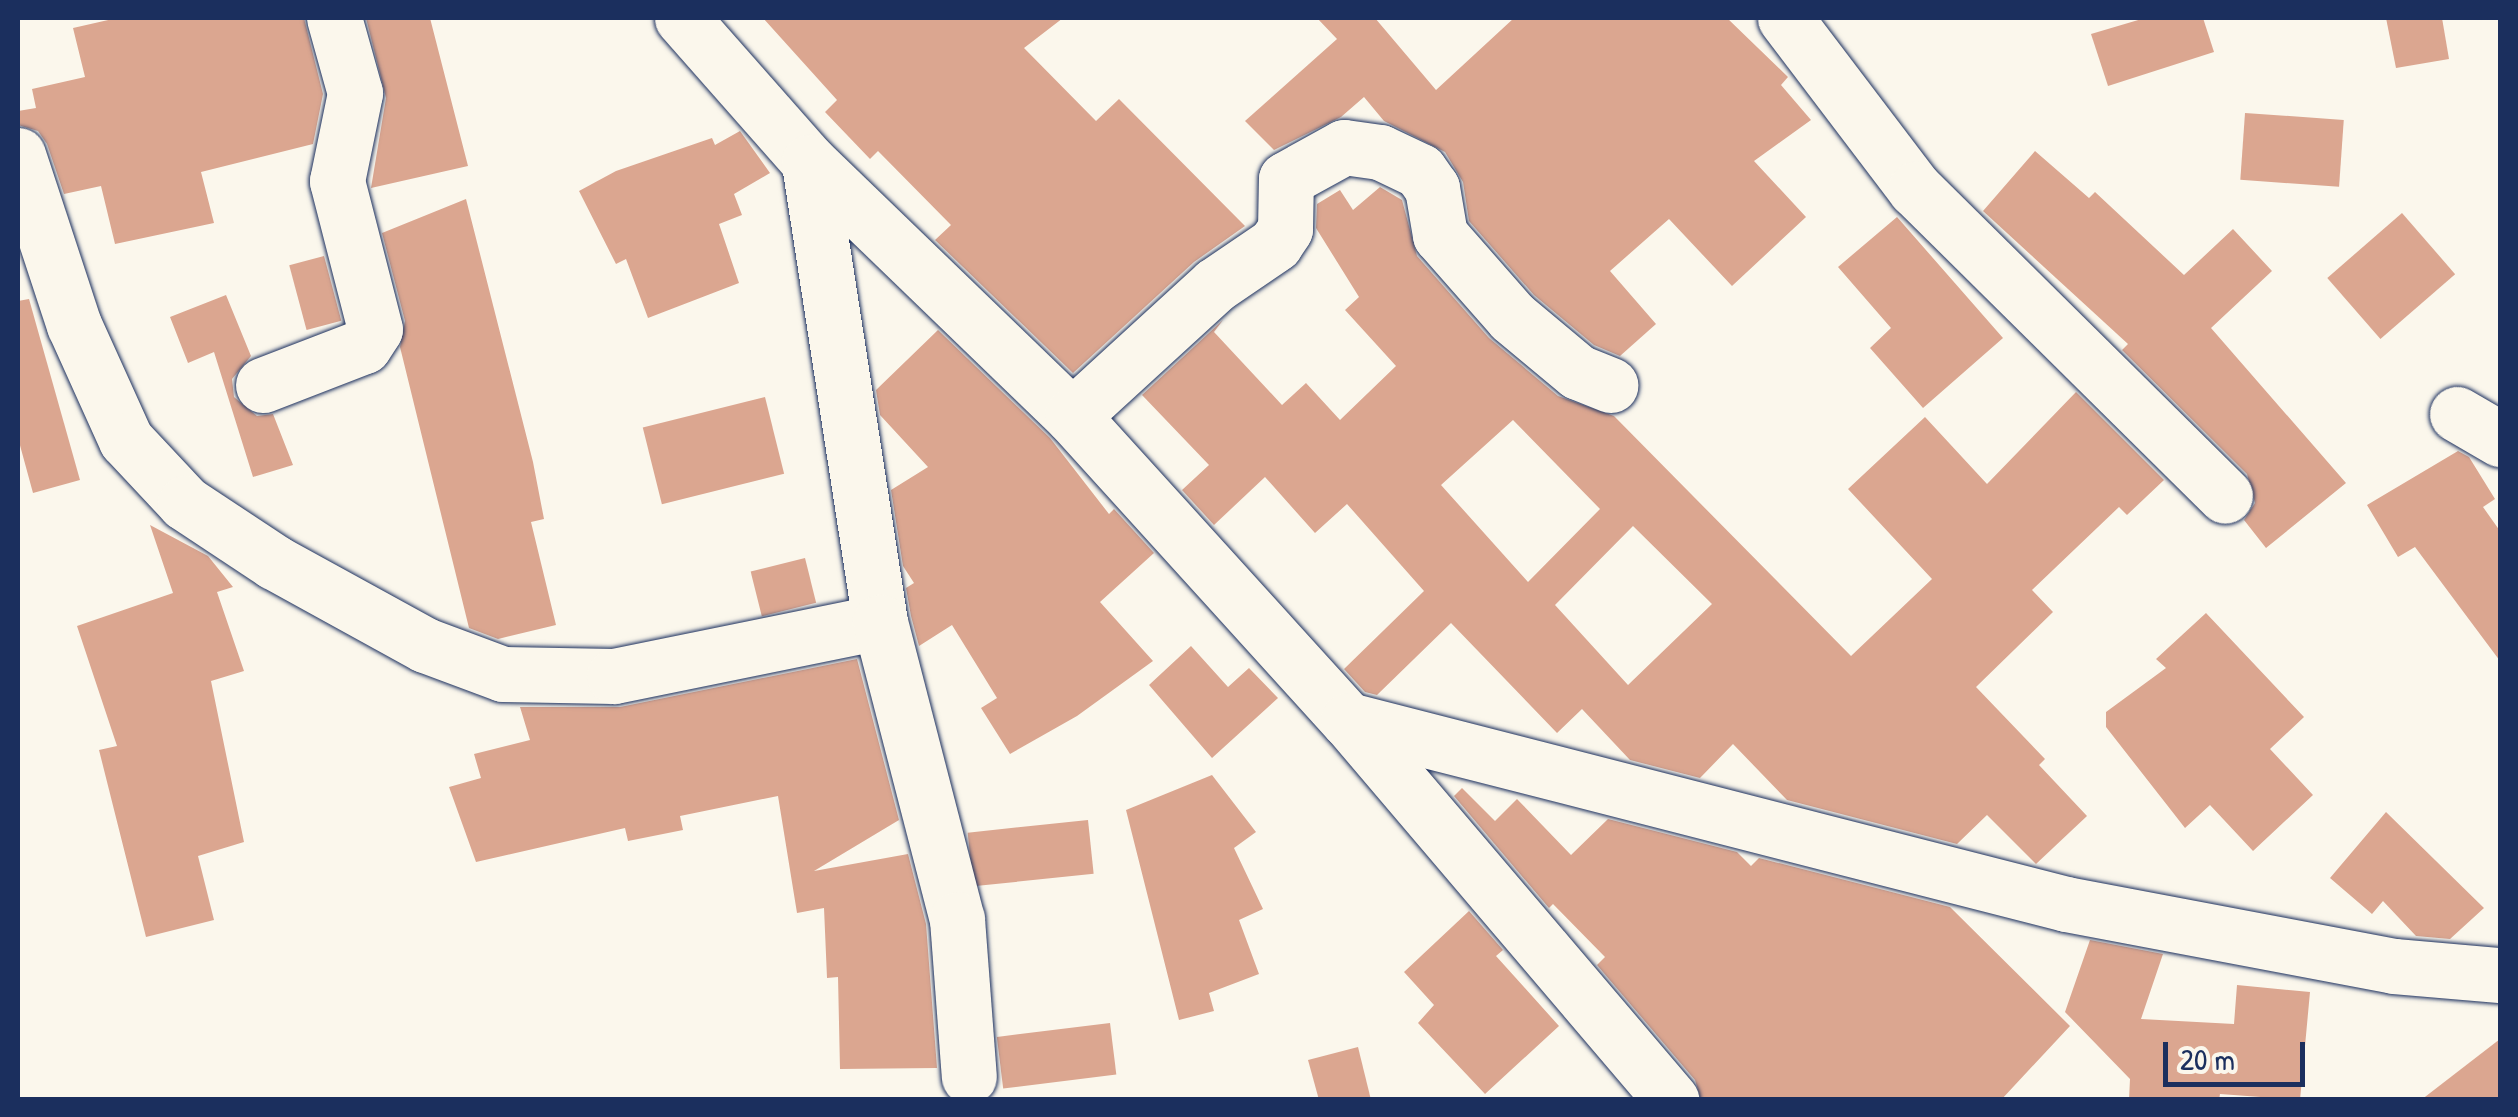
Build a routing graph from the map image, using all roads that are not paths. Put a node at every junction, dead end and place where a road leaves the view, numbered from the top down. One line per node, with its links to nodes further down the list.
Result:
1 (334, 18): 6 (street)
2 (682, 18): 5 (street)
3 (1785, 18): 9 (street)
4 (18, 155): 10 (street)
5 (809, 162): 8 (street); 10 (street)
6 (264, 385)
7 (1610, 385): 8 (street)
8 (1072, 416): 11 (street)
9 (2224, 496)
10 (880, 622): 13 (street)
11 (1348, 720): 12 (street); 14 (street)
12 (2500, 975)
13 (969, 1078)
14 (1671, 1100)

